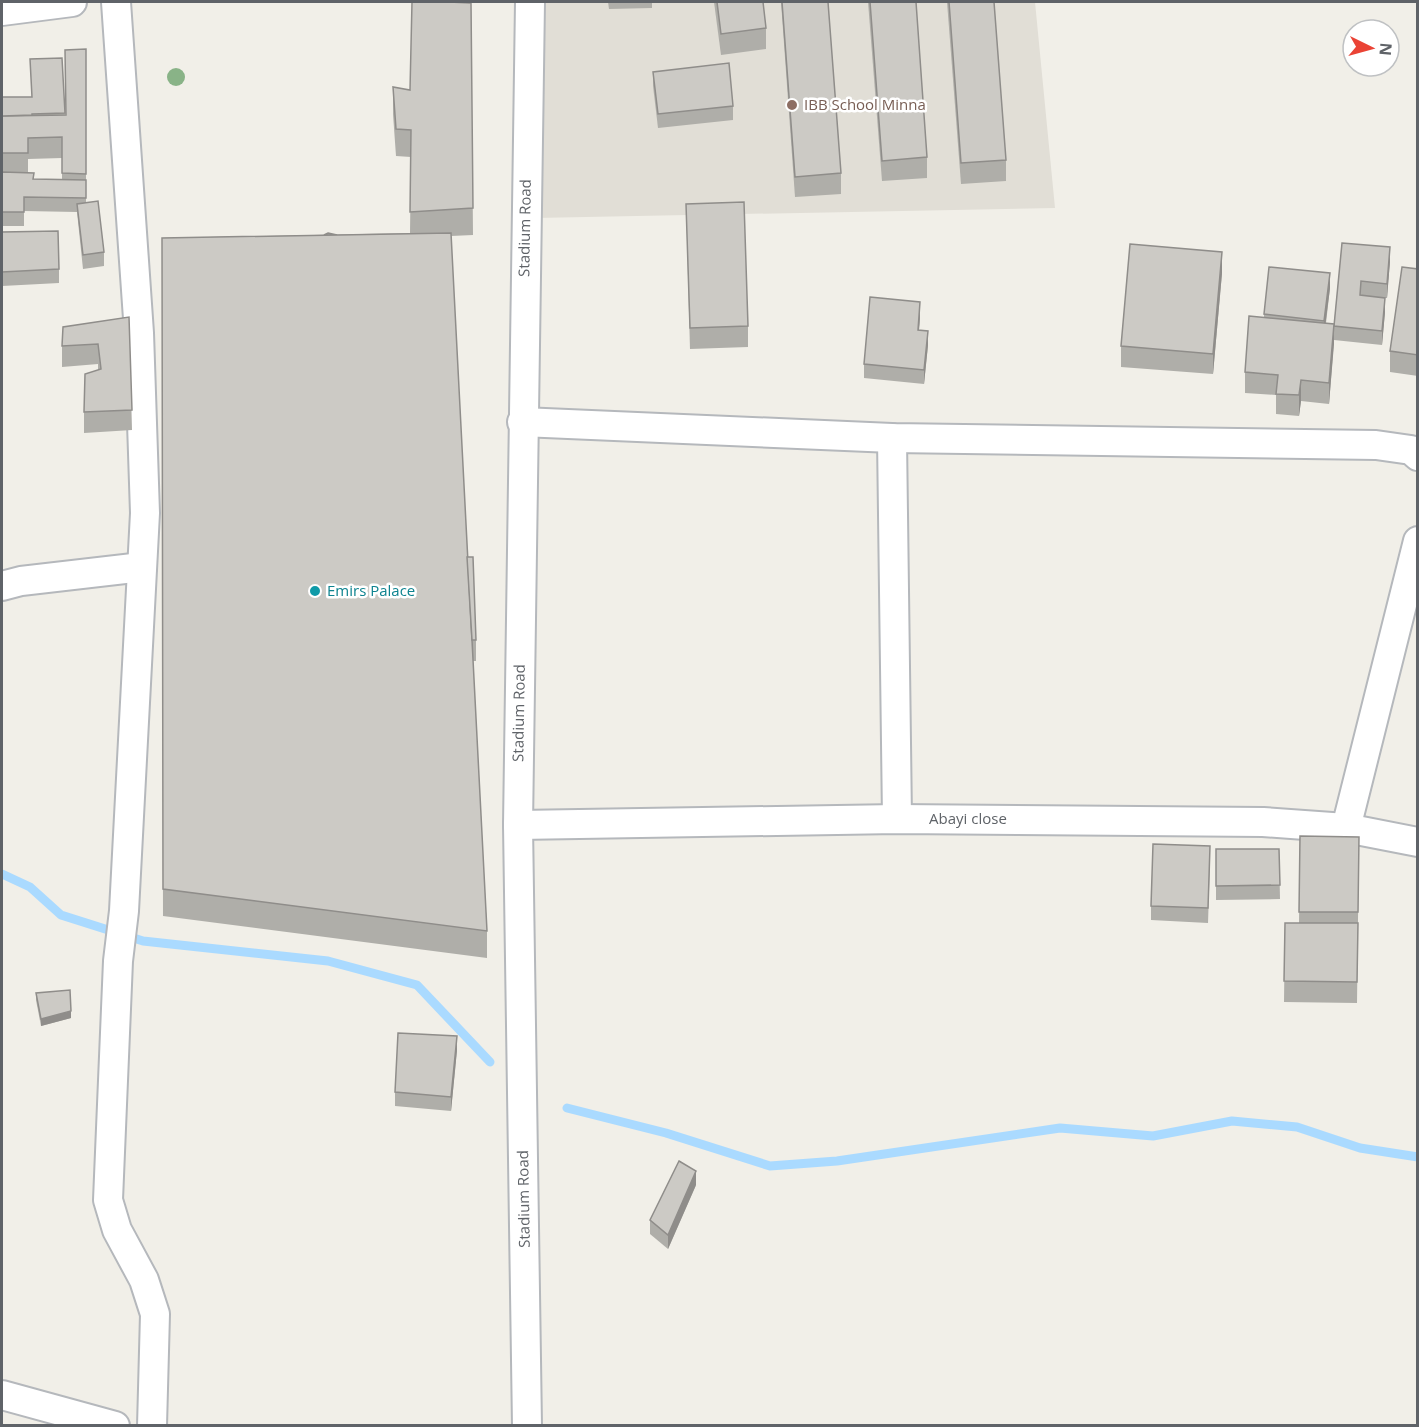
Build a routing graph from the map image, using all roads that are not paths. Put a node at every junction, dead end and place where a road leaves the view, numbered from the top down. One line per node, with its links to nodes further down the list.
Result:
1 (72, 2): 4 (street)
2 (116, 2): 9 (street)
3 (530, 2): 5 (street, Stadium Road)
4 (2, 11)
5 (522, 422): 6 (street); 12 (street, Stadium Road)
6 (892, 438): 7 (street); 11 (street)
7 (1418, 456)
8 (1418, 541): 13 (street)
9 (142, 567): 10 (street); 17 (street)
10 (2, 586)
11 (897, 819): 12 (street, Abayi close); 13 (street, Abayi close)
12 (518, 825): 18 (street, Stadium Road)
13 (1346, 828): 14 (street, Abayi close)
14 (1418, 842)
15 (2, 1395): 16 (street)
16 (115, 1425)
17 (153, 1425)
18 (527, 1425)

